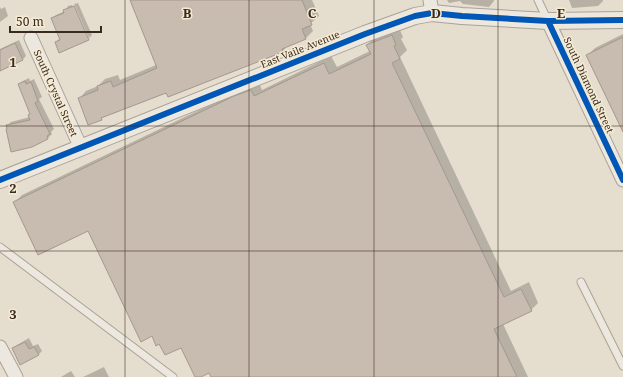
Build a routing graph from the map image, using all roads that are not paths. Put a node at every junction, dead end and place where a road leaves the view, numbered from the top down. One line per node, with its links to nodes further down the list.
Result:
1 (538, 0): 4 (lane)
2 (431, 6): 4 (street, East Vaile Avenue); 6 (street, East Vaile Avenue)
3 (623, 20): 4 (street, East Vaile Avenue)
4 (548, 21): 8 (street, South Diamond Street)
5 (31, 38): 6 (street, South Crystal Street)
6 (80, 148): 7 (street, East Vaile Avenue)
7 (0, 180)
8 (623, 180)
9 (0, 247): 14 (lane)
10 (581, 282): 12 (lane)
11 (0, 347): 13 (street)
12 (623, 366)
13 (16, 377)
14 (173, 377)

